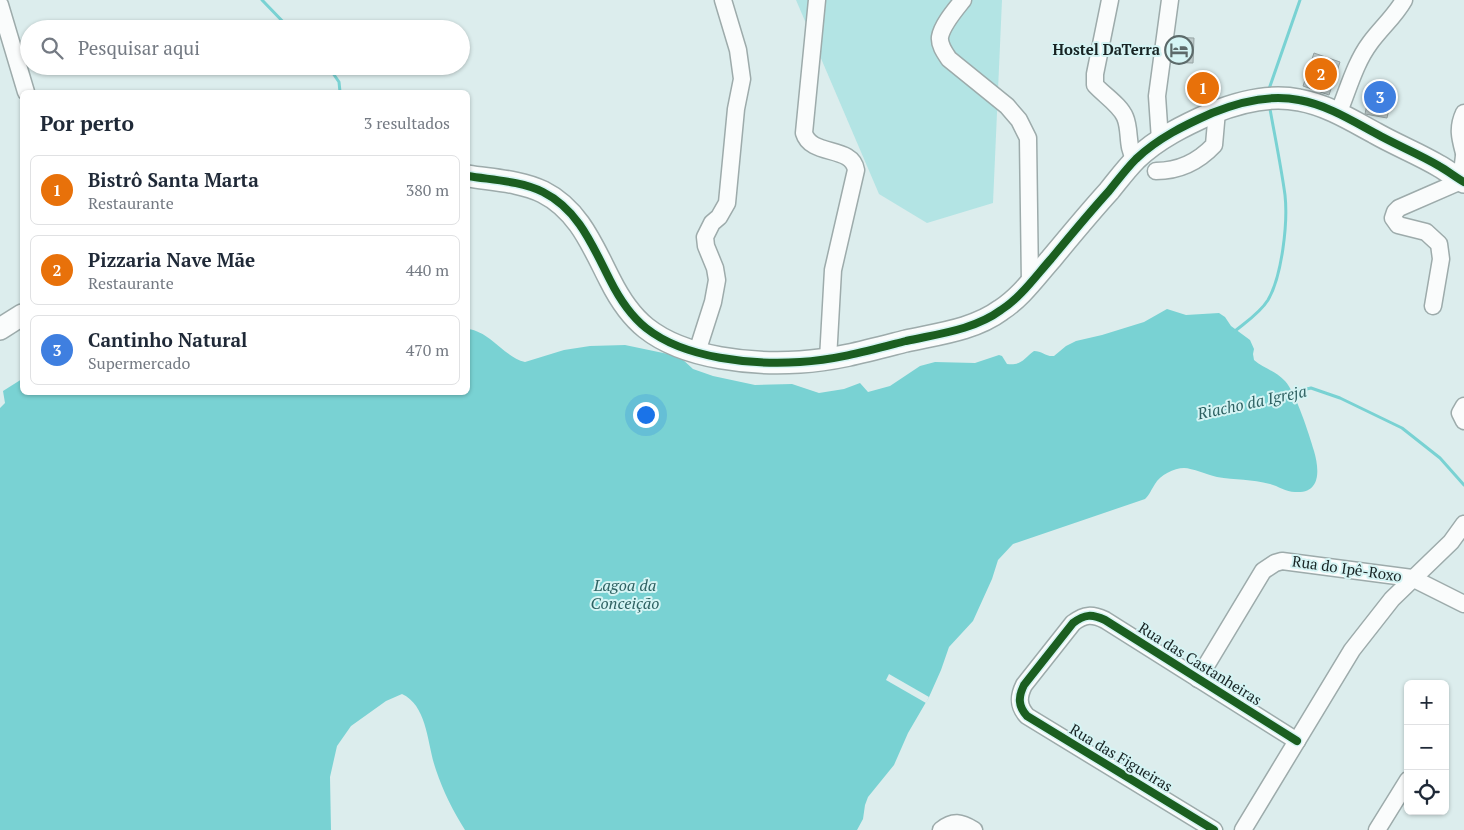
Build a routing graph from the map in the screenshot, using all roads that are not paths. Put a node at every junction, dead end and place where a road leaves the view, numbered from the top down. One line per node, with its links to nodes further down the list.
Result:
1 (722, 0): 24 (street)
2 (817, 0): 25 (street)
3 (963, 0): 20 (street)
4 (1110, 0): 16 (street)
5 (1170, 0): 14 (street)
6 (1404, 0): 13 (street)
7 (0, 6): 8 (street)
8 (20, 72)
9 (21, 75): 10 (street)
10 (25, 90)
11 (1217, 111): 13 (main road); 14 (main road); 17 (street)
12 (1464, 113): 15 (street)
13 (1338, 114): 19 (main road)
14 (1160, 140): 16 (main road)
15 (1464, 155): 19 (street)
16 (1135, 160): 20 (main road)
17 (1156, 171)
18 (470, 176): 24 (main road)
19 (1462, 181): 21 (street)
20 (1030, 283): 25 (main road)
21 (1433, 306)
22 (20, 315): 23 (main road)
23 (0, 329)
24 (697, 352): 25 (main road)
25 (828, 359)
26 (1464, 406): 27 (street)
27 (1464, 421)
28 (1464, 524): 29 (street)
29 (1412, 578): 30 (street, Rua do Ipê-Roxo); 31 (street, Rua do Ipê-Roxo); 33 (street)
30 (1464, 604)
31 (1198, 679): 32 (street, Rua das Castanheiras); 33 (street, Rua das Castanheiras)
32 (1019, 704): 37 (street, Rua das Figueiras)
33 (1297, 741): 38 (street)
34 (1404, 786): 39 (street)
35 (948, 826): 36 (street)
36 (974, 830)
37 (1214, 830)
38 (1243, 830)
39 (1377, 830)

